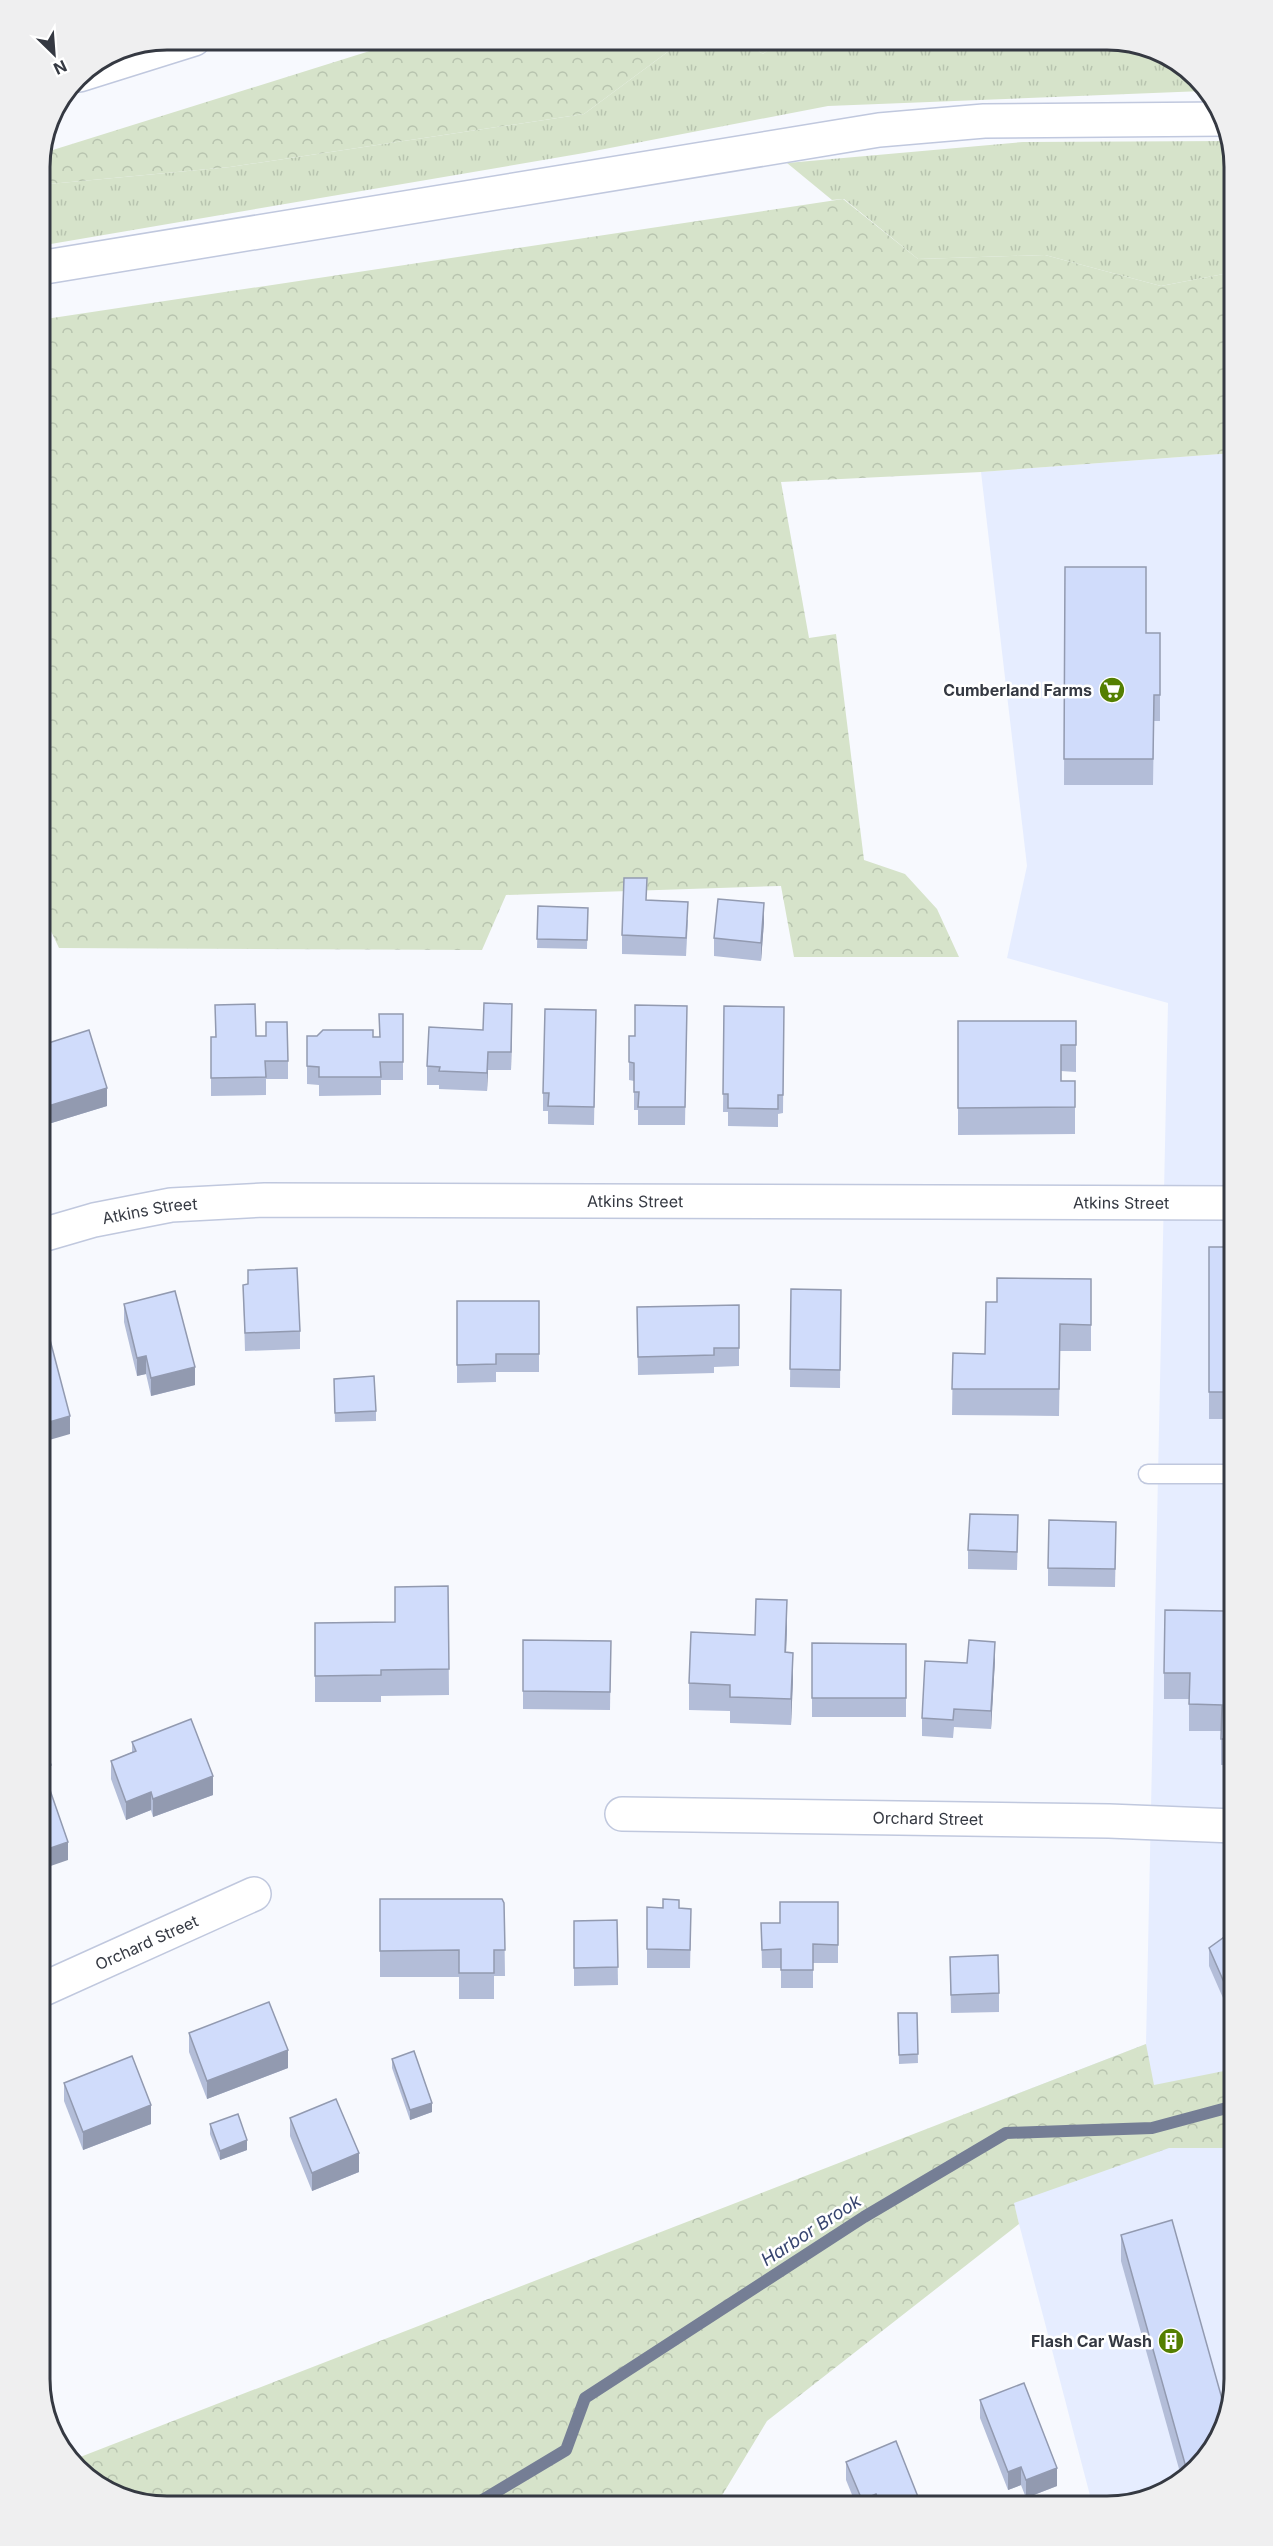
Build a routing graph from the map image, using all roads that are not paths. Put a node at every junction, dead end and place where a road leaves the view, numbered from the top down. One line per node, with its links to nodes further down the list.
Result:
1 (157, 51): 2 (main road)
2 (105, 67)
3 (1214, 119): 4 (main road)
4 (50, 266)
5 (1224, 1203): 6 (main road, Atkins Street)
6 (50, 1233)
7 (1148, 1474): 8 (lane)
8 (1224, 1474)
9 (622, 1814): 10 (main road, Orchard Street)
10 (1224, 1826)
11 (254, 1894): 12 (main road, Orchard Street)
12 (50, 1986)

